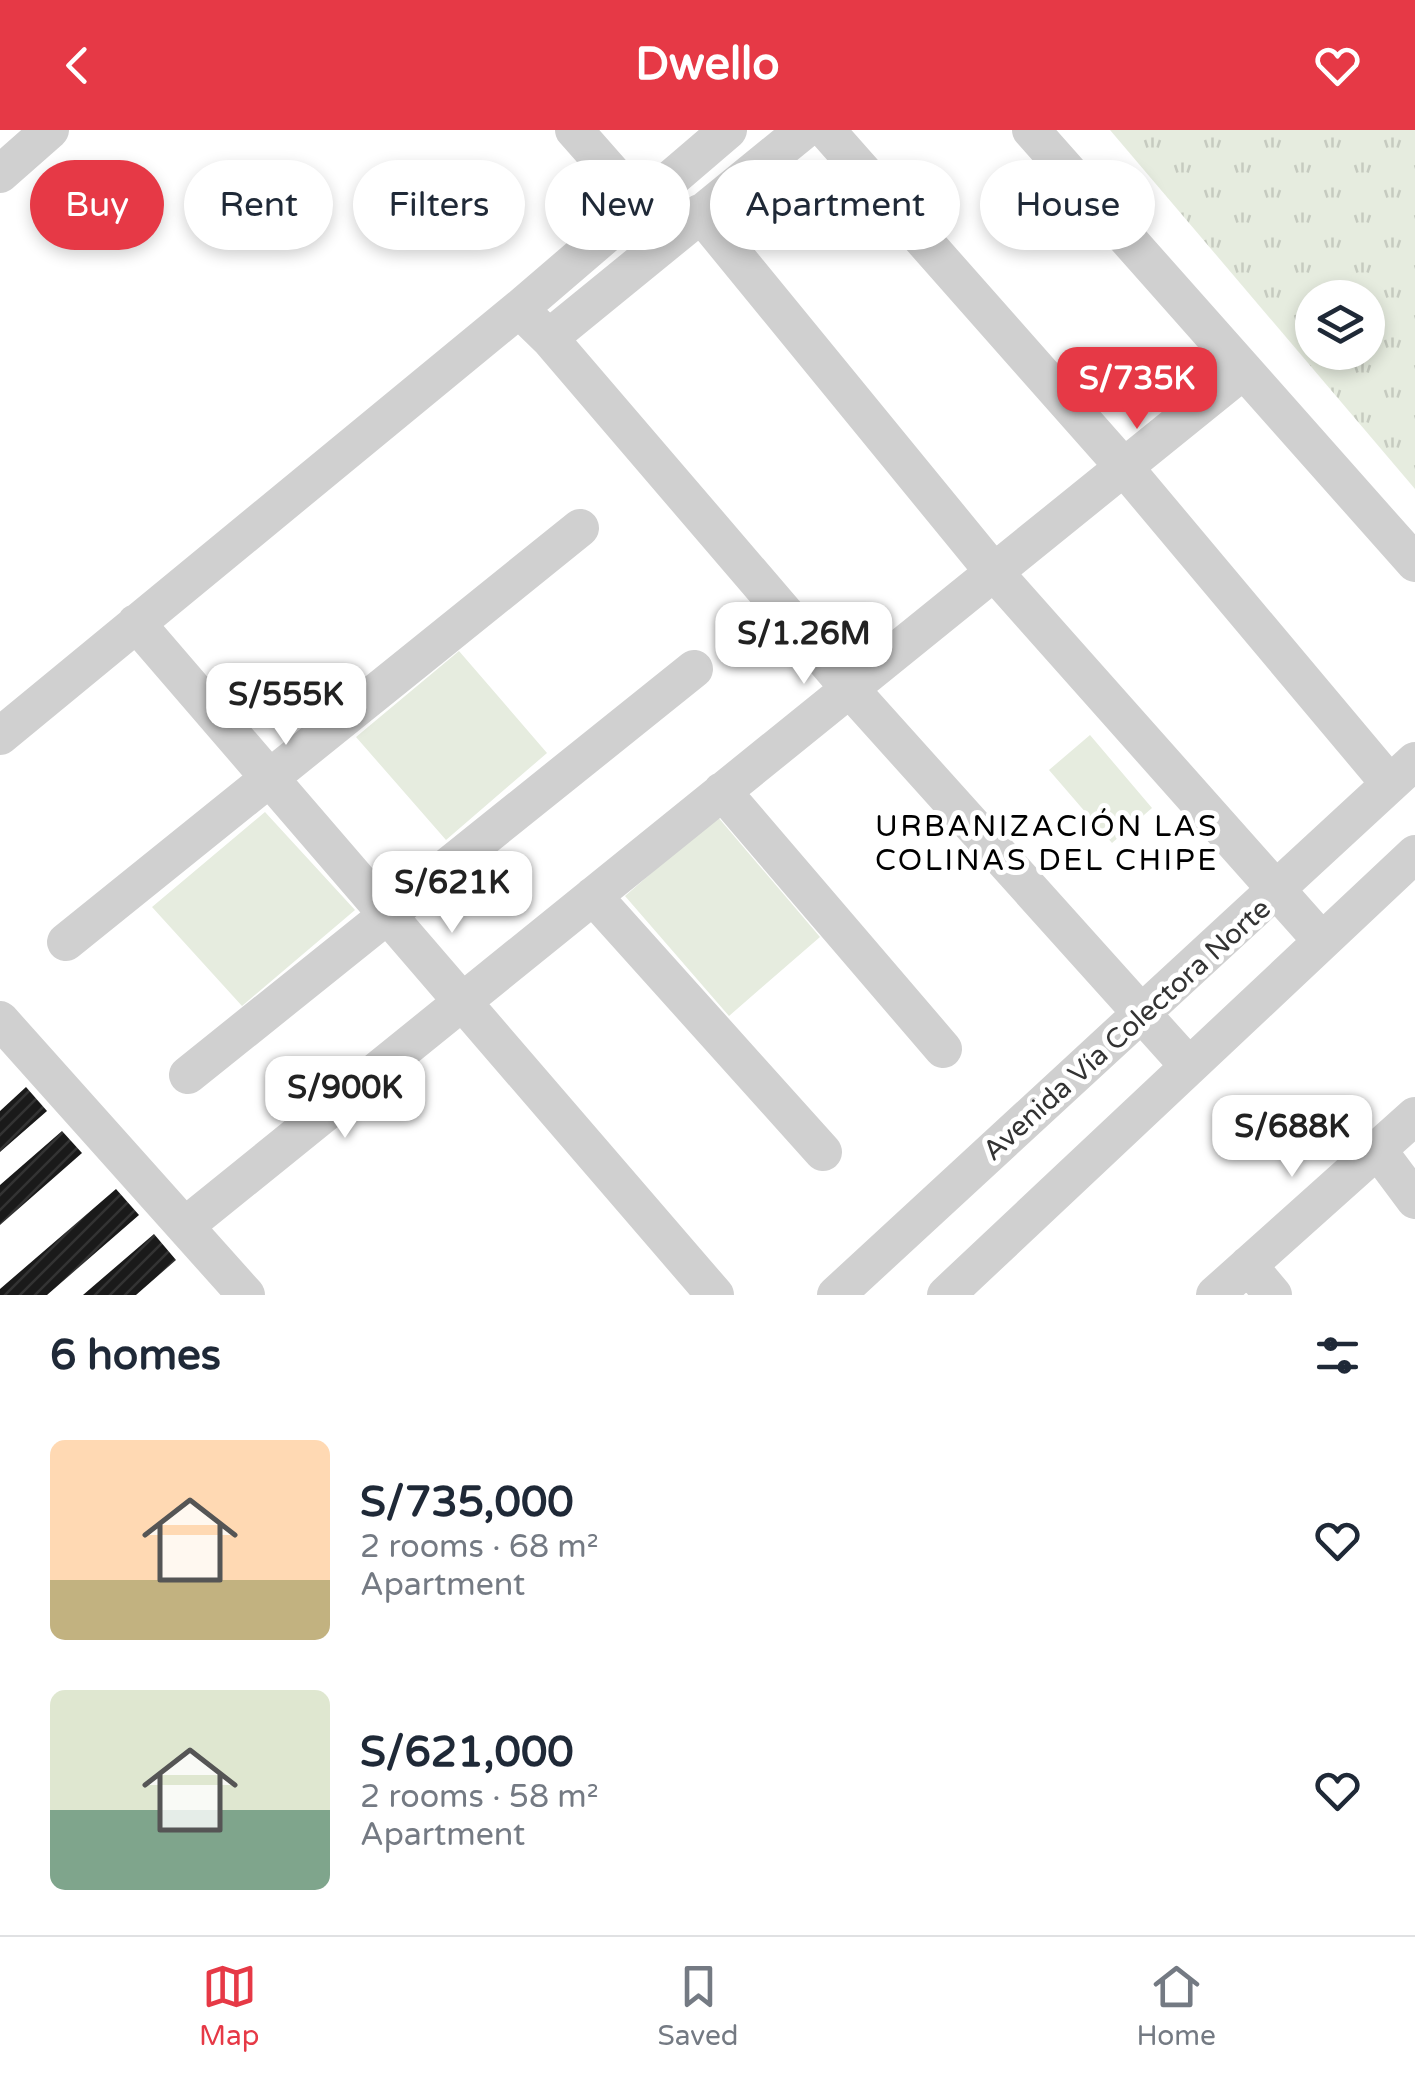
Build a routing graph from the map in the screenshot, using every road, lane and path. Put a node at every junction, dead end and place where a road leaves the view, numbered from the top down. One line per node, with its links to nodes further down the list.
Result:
1 (50, 130): 9 (street)
2 (574, 130): 7 (street)
3 (728, 130): 8 (street)
4 (804, 130): 10 (street)
5 (826, 130): 15 (street)
6 (1030, 130): 14 (street)
7 (600, 160)
8 (690, 163)
9 (0, 174)
10 (700, 213): 13 (street); 18 (street)
11 (589, 250): 12 (street)
12 (518, 310): 13 (street); 19 (street)
13 (550, 338): 21 (street)
14 (1244, 370): 15 (street); 17 (street)
15 (1123, 466): 18 (street); 23 (street)
16 (580, 528): 24 (street)
17 (1415, 563)
18 (992, 571): 21 (street); 27 (street)
19 (136, 624): 22 (street); 24 (street)
20 (694, 670): 29 (street)
21 (849, 688): 25 (street); 33 (street)
22 (0, 736)
23 (1402, 773): 27 (street, Avenida Vía Colectora Norte)
24 (268, 779): 29 (street); 31 (street)
25 (722, 791): 28 (street); 35 (street)
26 (1415, 854): 30 (street)
27 (1278, 890): 30 (street); 33 (street, Avenida Vía Colectora Norte)
28 (593, 896): 32 (street); 40 (street)
29 (388, 913): 32 (street); 37 (street)
30 (1321, 940): 36 (street)
31 (66, 942)
32 (464, 1002): 42 (street); 45 (street)
33 (1143, 1012): 36 (street); 46 (street, Avenida Vía Colectora Norte)
34 (0, 1020): 42 (street)
35 (942, 1050)
36 (1188, 1065): 47 (street)
37 (188, 1075)
38 (1415, 1116): 39 (street)
39 (1377, 1150): 41 (street); 43 (street)
40 (823, 1152)
41 (1415, 1200)
42 (184, 1226): 44 (street)
43 (1248, 1265): 48 (street); 49 (street)
44 (246, 1295)
45 (715, 1295)
46 (836, 1295)
47 (946, 1295)
48 (1215, 1295)
49 (1273, 1295)

